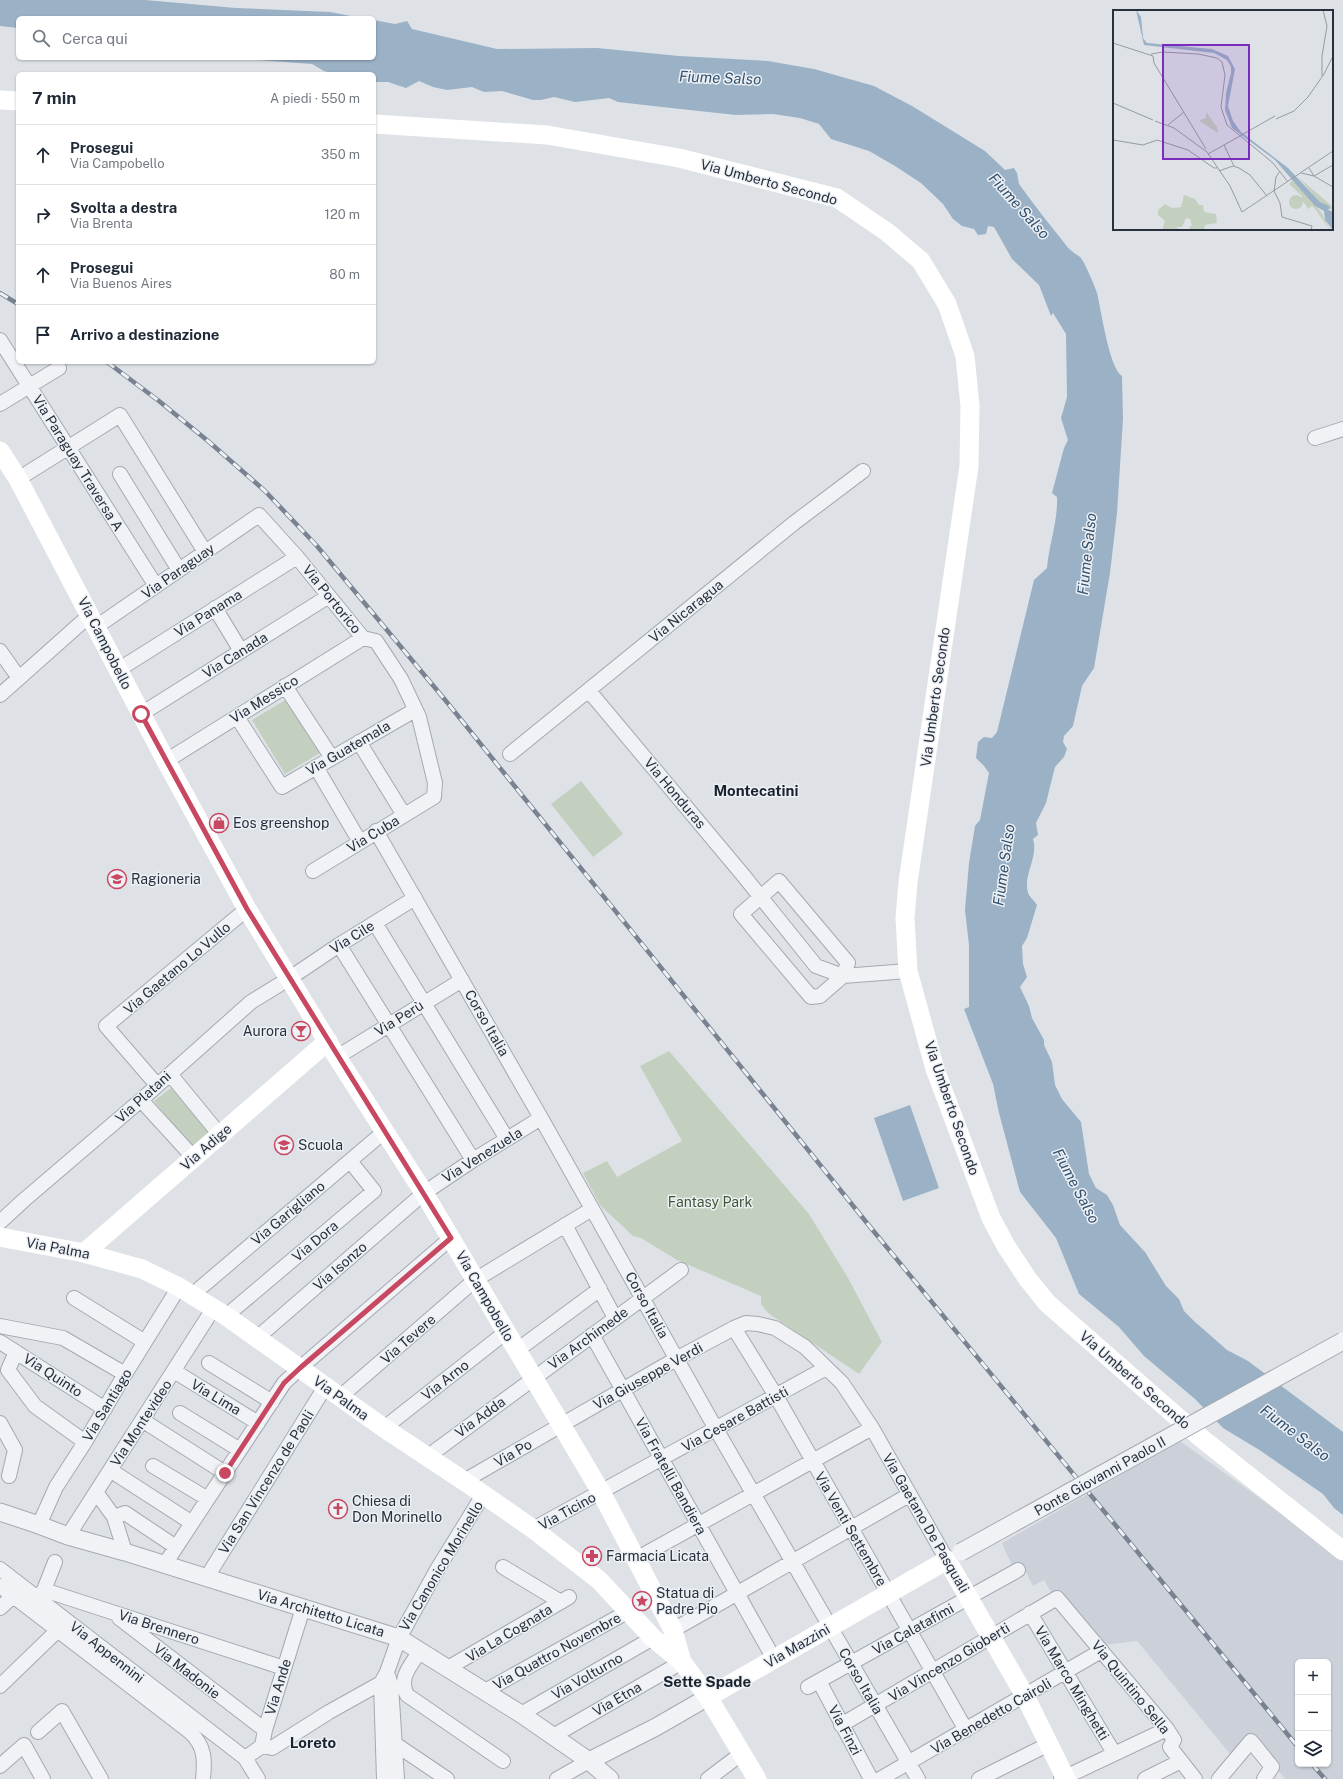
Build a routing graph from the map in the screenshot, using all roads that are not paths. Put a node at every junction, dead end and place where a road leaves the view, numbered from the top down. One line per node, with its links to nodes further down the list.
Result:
1 (0, 100): 2 (main road)
2 (16, 101)
3 (376, 124): 49 (main road, Via Umberto Secondo)
4 (0, 340): 6 (street, Via Paraguay Traversa A)
5 (59, 368): 6 (street)
6 (29, 386): 7 (street); 10 (street, Via Paraguay Traversa A)
7 (0, 404)
8 (1343, 429): 9 (street)
9 (1315, 438)
10 (68, 448): 14 (street); 16 (street); 19 (street, Via Paraguay Traversa A)
11 (0, 451): 14 (main road, Via Campobello)
12 (863, 471): 29 (street, Via Nicaragua)
13 (120, 474): 18 (street)
14 (18, 479): 22 (main road, Via Campobello)
15 (259, 515): 16 (street, Via Paraguay); 17 (street, Via Portorico)
16 (205, 552): 18 (street, Via Paraguay)
17 (297, 557): 20 (street, Via Portorico); 21 (street, Via Panama)
18 (179, 570): 19 (street, Via Paraguay)
19 (156, 586): 22 (street, Via Paraguay)
20 (329, 596): 23 (street, Via Portorico); 25 (street, Via Canada)
21 (215, 608): 25 (street); 26 (street, Via Panama)
22 (93, 621): 26 (main road, Via Campobello); 27 (street, Via Paraguay)
23 (363, 638): 28 (street, Via Messico); 31 (street, Via Portorico)
24 (0, 651): 27 (street)
25 (240, 651): 32 (street, Via Canada)
26 (118, 670): 32 (main road, Via Campobello)
27 (19, 678): 30 (street, Via Paraguay)
28 (285, 686): 33 (street, Via Messico); 36 (street)
29 (589, 691): 35 (street, Via Nicaragua); 44 (street, Via Honduras)
30 (0, 695)
31 (415, 710): 34 (street, Via Guatemala); 39 (street, Via Portorico)
32 (141, 714): 37 (main road, Via Campobello)
33 (237, 717): 37 (street, Via Messico); 38 (street, Via Guatemala)
34 (359, 742): 36 (street, Via Guatemala); 40 (street)
35 (510, 754)
36 (332, 758): 38 (street, Via Guatemala)
37 (166, 761): 46 (main road, Via Campobello)
38 (316, 767): 42 (street)
39 (434, 797): 40 (street, Via Cuba)
40 (404, 815): 41 (street, Via Cuba)
41 (376, 831): 42 (street, Via Cuba); 45 (street, Corso Italia)
42 (360, 842): 43 (street, Via Cuba)
43 (313, 871)
44 (760, 897): 50 (street, Via Honduras); 50 (street); 50 (street)
45 (415, 898): 47 (street, Via Cile); 52 (street, Corso Italia)
46 (247, 909): 51 (main road, Via Campobello); 58 (street, Via Gaetano Lo Vullo)
47 (375, 923): 48 (street, Via Cile); 53 (street)
48 (339, 945): 51 (street, Via Cile); 54 (street)
49 (908, 971): 50 (street, Via Honduras); 138 (main road, Via Umberto Secondo)
50 (843, 976)
51 (290, 978): 55 (main road, Via Campobello); 57 (street, Via Platani)
52 (462, 980): 53 (street, Via Perù); 60 (street, Corso Italia)
53 (424, 1003): 54 (street, Via Perù); 63 (street)
54 (388, 1024): 56 (street, Via Perù); 65 (street)
55 (328, 1041): 56 (main road, Via Campobello); 62 (main road, Via Adige)
56 (337, 1057): 61 (main road, Via Campobello)
57 (170, 1074): 58 (street, Via Platani); 62 (street)
58 (157, 1085): 59 (street, Via Platani)
59 (141, 1100): 64 (street); 69 (street, Via Platani)
60 (541, 1118): 63 (street, Via Venezuela); 68 (street, Corso Italia)
61 (385, 1131): 66 (street, Via Garigliano); 67 (main road, Via Campobello)
62 (220, 1134): 64 (main road, Via Adige)
63 (507, 1140): 65 (street, Via Venezuela)
64 (194, 1158): 73 (main road, Via Adige)
65 (473, 1160): 67 (street, Via Venezuela)
66 (350, 1161): 77 (street, Via Garigliano); 80 (street, Via Dora)
67 (424, 1193): 72 (main road, Via Campobello); 86 (street, Via Isonzo)
68 (592, 1209): 70 (street, Via Tevere); 79 (street, Corso Italia)
69 (0, 1222)
70 (565, 1225): 75 (street, Via Tevere); 76 (street)
71 (0, 1237): 73 (main road, Via Palma)
72 (451, 1238): 75 (main road, Via Campobello); 94 (street)
73 (84, 1252): 77 (main road, Via Palma)
74 (681, 1270): 79 (street, Via Archimede)
75 (475, 1280): 84 (main road, Via Campobello); 101 (street, Via Tevere)
76 (600, 1289): 81 (street); 90 (street)
77 (185, 1291): 80 (main road, Via Palma); 89 (street, Via Santiago)
78 (74, 1298): 89 (street)
79 (643, 1298): 81 (street, Via Archimede); 92 (street, Corso Italia)
80 (220, 1313): 86 (main road, Via Palma); 96 (street, Via Montevideo)
81 (616, 1318): 85 (street, Via Archimede)
82 (0, 1326): 98 (street)
83 (734, 1328): 92 (street, Via Giuseppe Verdi); 95 (street, Via Gaetano De Pasquali); 102 (street, Via Venti Settembre)
84 (506, 1332): 90 (main road, Via Campobello); 109 (street, Via Arno)
85 (592, 1335): 99 (street, Via Archimede); 100 (street, Via Fratelli Bandiera)
86 (257, 1338): 94 (main road, Via Palma)
87 (1343, 1341): 140 (street, Ponte Giovanni Paolo II, bridge)
88 (0, 1342): 91 (street, Via Quinto)
89 (145, 1342): 98 (street, Via Santiago)
90 (516, 1350): 99 (main road, Via Campobello)
91 (16, 1352): 97 (street); 104 (street, Via Quinto)
92 (676, 1359): 100 (street, Via Giuseppe Verdi); 111 (street, Corso Italia)
93 (209, 1363): 103 (street)
94 (300, 1368): 101 (main road, Via Palma); 103 (street)
95 (826, 1368): 102 (street, Via Cesare Battisti); 110 (street, Via Gaetano De Pasquali)
96 (174, 1371): 106 (street, Via Montevideo); 107 (street, Via Lima)
97 (4, 1373): 113 (street)
98 (125, 1374): 104 (street, Via Santiago)
99 (533, 1378): 108 (main road, Via Campobello); 115 (street, Via Adda)
100 (622, 1390): 108 (street, Via Giuseppe Verdi); 116 (street, Via Fratelli Bandiera)
101 (333, 1392): 109 (main road, Via Palma); 148 (street, Via San Vincenzo de Paoli)
102 (776, 1396): 111 (street, Via Cesare Battisti); 117 (street, Via Venti Settembre)
103 (272, 1402): 107 (street)
104 (105, 1409): 113 (street, Via Santiago)
105 (180, 1412): 114 (street)
106 (142, 1420): 119 (street, Via Montevideo); 120 (street)
107 (258, 1423): 114 (street)
108 (561, 1424): 122 (street, Via Po); 124 (main road, Via Campobello)
109 (384, 1428): 115 (main road, Via Palma)
110 (872, 1428): 117 (street); 127 (street, Via Gaetano De Pasquali)
111 (716, 1429): 116 (street, Via Cesare Battisti); 125 (street, Corso Italia)
112 (2, 1431): 121 (street)
113 (85, 1442): 133 (street, Via Santiago)
114 (240, 1450): 120 (street)
115 (426, 1457): 122 (main road, Via Palma)
116 (661, 1459): 124 (street, Via Cesare Battisti); 132 (street, Via Fratelli Bandiera)
117 (812, 1460): 125 (street); 134 (street, Via Venti Settembre)
118 (153, 1466): 128 (street)
119 (110, 1470): 123 (street, Via Montevideo); 131 (street)
120 (225, 1473): 128 (street)
121 (9, 1476)
122 (464, 1481): 126 (main road, Via Palma)
123 (96, 1492): 130 (street); 136 (street, Via Montevideo)
124 (601, 1492): 135 (street, Via Ticino); 141 (main road, Via Campobello)
125 (753, 1493): 132 (street); 143 (street, Corso Italia)
126 (483, 1495): 135 (main road, Via Palma); 166 (street, Via Canonico Morinello)
127 (909, 1495): 134 (street); 140 (street, Via Gaetano De Pasquali)
128 (208, 1500): 131 (street)
129 (0, 1512): 133 (street, Via Architetto Licata)
130 (114, 1517): 137 (street); 139 (street)
131 (192, 1522): 137 (street)
132 (698, 1524): 141 (street); 151 (street, Via Fratelli Bandiera)
133 (39, 1525): 136 (street, Via Architetto Licata)
134 (851, 1528): 143 (street); 152 (street, Via Venti Settembre)
135 (533, 1529): 159 (main road, Via Palma)
136 (68, 1536): 139 (street, Via Architetto Licata)
137 (176, 1547): 144 (street)
138 (1343, 1551)
139 (125, 1552): 144 (street, Via Architetto Licata)
140 (954, 1556): 152 (main road, Via Mazzini); 154 (main road, Via Gaetano De Pasquali)
141 (636, 1559): 162 (main road, Via Campobello)
142 (54, 1562): 150 (street)
143 (792, 1562): 151 (street); 161 (street, Corso Italia)
144 (165, 1564): 148 (street, Via Architetto Licata)
145 (503, 1567): 174 (street, Via La Cognata)
146 (0, 1569): 150 (street, Via Appennini)
147 (1018, 1570): 154 (street, Via Calatafimi)
148 (207, 1577): 157 (street, Via Architetto Licata)
149 (0, 1586): 153 (street, Via Appennini)
150 (41, 1594): 158 (street, Via Brennero); 196 (street, Via Appennini)
151 (737, 1594): 162 (street); 170 (street, Via Fratelli Bandiera)
152 (888, 1594): 161 (main road, Via Mazzini); 164 (street, Via Venti Settembre)
153 (13, 1596): 156 (street); 163 (street, Via Appennini)
154 (969, 1598): 164 (street, Via Calatafimi); 165 (main road, Via Gaetano De Pasquali)
155 (1057, 1598): 160 (street, Via Vincenzo Gioberti); 169 (street, Via Quintino Sella)
156 (0, 1608)
157 (303, 1608): 166 (street, Via Architetto Licata); 173 (street, Via Ande)
158 (110, 1611): 173 (street, Via Brennero); 187 (street, Via Madonie)
159 (629, 1611): 167 (main road, Via Palma); 180 (street, Via Quattro Novembre)
160 (1030, 1614): 165 (street, Via Vincenzo Gioberti); 176 (street, Via Marco Minghetti)
161 (831, 1627): 170 (main road, Via Mazzini); 172 (street, Corso Italia)
162 (674, 1630): 171 (main road, Via Campobello)
163 (57, 1631): 179 (street); 206 (street, Via Appennini)
164 (909, 1631): 172 (street, Via Calatafimi); 175 (street, Via Venti Settembre)
165 (991, 1637): 175 (street, Via Vincenzo Gioberti); 181 (main road, Via Gaetano De Pasquali)
166 (399, 1638): 168 (street, Via Architetto Licata); 177 (street, Via Canonico Morinello)
167 (654, 1638): 171 (main road, Via Palma); 184 (street, Via Volturno)
168 (420, 1651): 174 (street, Via Architetto Licata); 197 (street)
169 (1101, 1651): 176 (street, Via Benedetto Cairoli); 186 (street, Via Quintino Sella)
170 (774, 1659): 182 (main road, Via Mazzini)
171 (682, 1662): 182 (main road); 190 (street, Via Etna)
172 (850, 1664): 178 (street, Via Calatafimi); 183 (street, Corso Italia)
173 (284, 1668): 187 (street, Via Ande)
174 (448, 1668): 180 (street, Via Architetto Licata)
175 (933, 1672): 183 (street, Via Vincenzo Gioberti); 188 (street, Via Venti Settembre)
176 (1066, 1673): 181 (street, Via Benedetto Cairoli); 194 (street, Via Marco Minghetti)
177 (384, 1678): 191 (street); 193 (street); 202 (street)
178 (814, 1684): 185 (street, Via Finzi)
179 (0, 1686)
180 (485, 1691): 184 (street, Via Architetto Licata)
181 (1025, 1696): 188 (street, Via Benedetto Cairoli); 192 (main road, Via Gaetano De Pasquali)
182 (708, 1697): 195 (main road); 198 (street, Via Mazzini)
183 (875, 1706): 185 (street, Via Vincenzo Gioberti); 200 (street, Corso Italia)
184 (521, 1714): 190 (street, Via Architetto Licata)
185 (841, 1725): 213 (street, Via Finzi)
186 (1167, 1729): 194 (street); 199 (street, Via Quintino Sella)
187 (265, 1730): 193 (street, Via Ande)
188 (966, 1730): 200 (street, Via Benedetto Cairoli)
189 (38, 1732): 205 (street)
190 (553, 1736): 198 (street, Via Architetto Licata)
191 (395, 1744): 202 (street); 208 (street)
192 (1049, 1744): 203 (main road, Via Gaetano De Pasquali); 216 (street)
193 (262, 1746): 196 (street)
194 (1114, 1753): 203 (street)
195 (741, 1754): 211 (street); 212 (main road)
196 (245, 1758): 207 (street)
197 (503, 1761)
198 (590, 1761): 209 (street); 210 (street, Via Architetto Licata)
199 (1181, 1761): 217 (street); 218 (street, Via Quintino Sella)
200 (909, 1763): 214 (street, Via Benedetto Cairoli); 215 (street, Corso Italia)
201 (0, 1766): 204 (street)
202 (386, 1778)
203 (1064, 1778)
204 (43, 1779)
205 (101, 1779)
206 (203, 1779)
207 (258, 1779)
208 (447, 1779)
209 (557, 1779)
210 (610, 1779)
211 (708, 1779)
212 (757, 1779)
213 (871, 1779)
214 (880, 1779)
215 (918, 1779)
216 (979, 1779)
217 (1145, 1779)
218 (1195, 1779)
219 (1219, 1779): 220 (street)
220 (1264, 1779)

